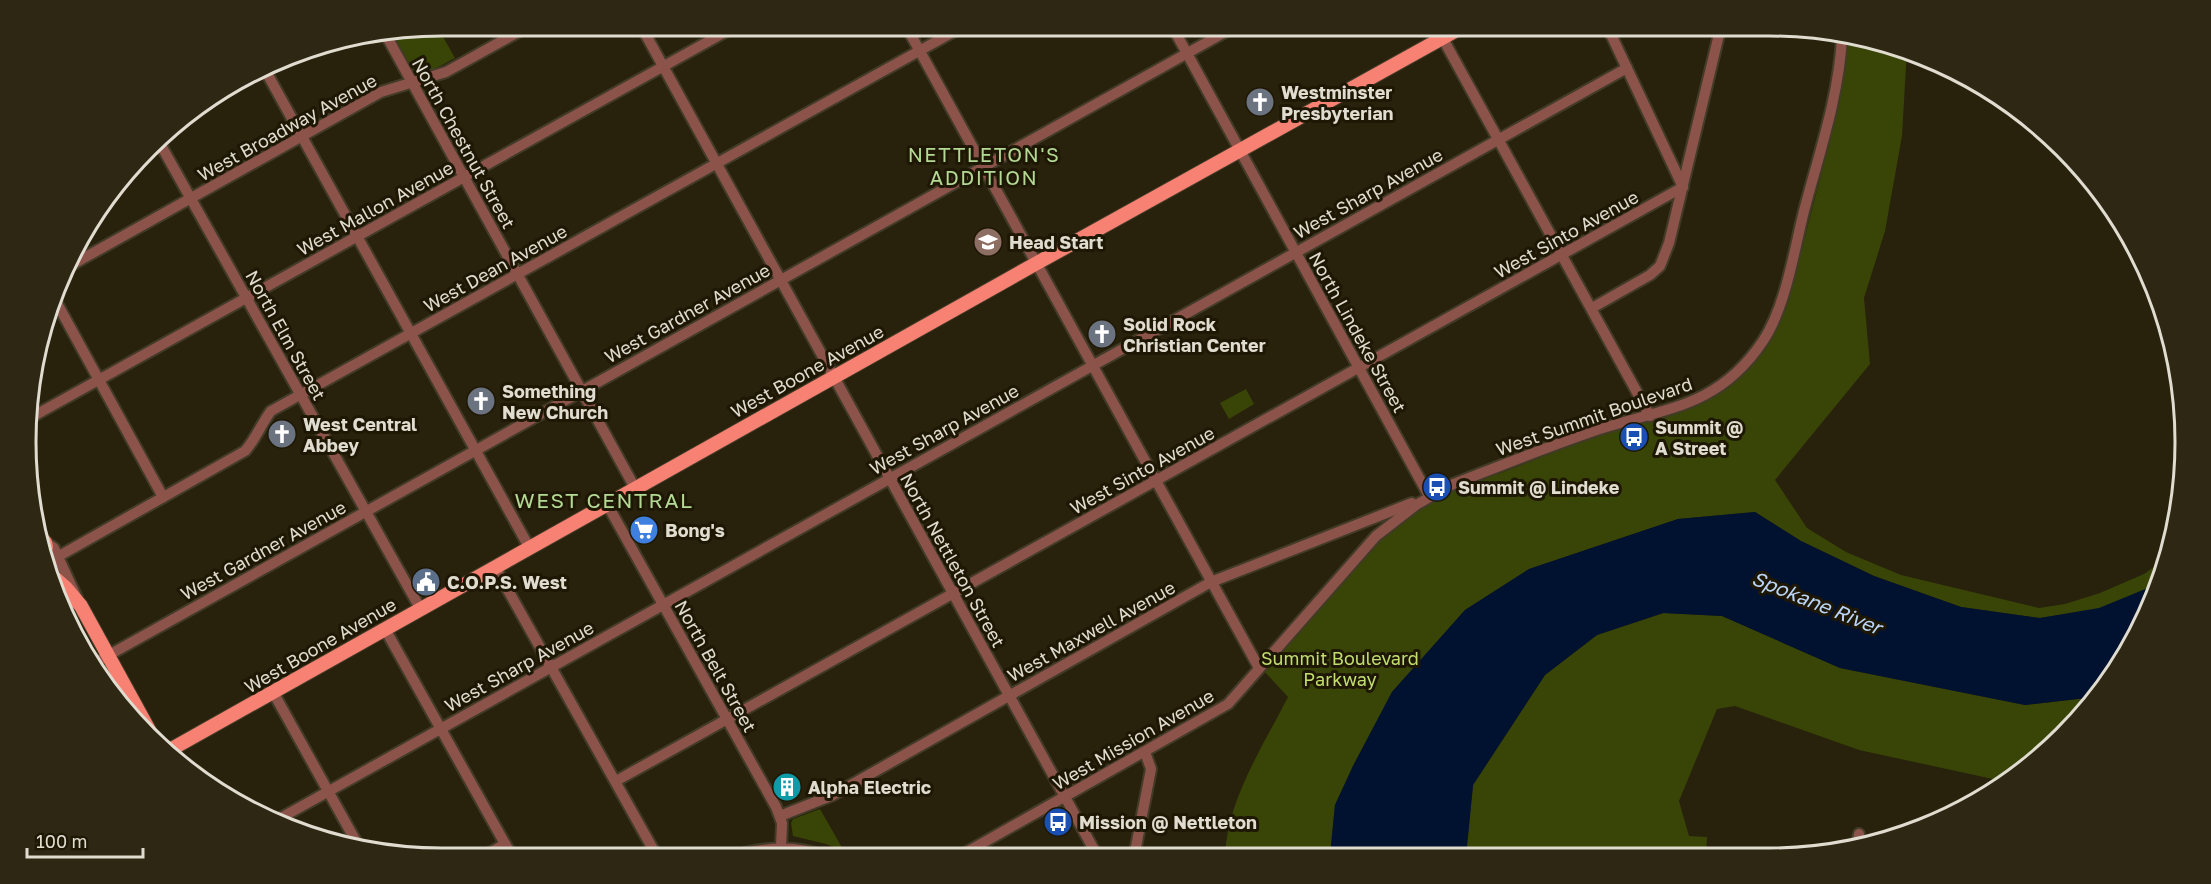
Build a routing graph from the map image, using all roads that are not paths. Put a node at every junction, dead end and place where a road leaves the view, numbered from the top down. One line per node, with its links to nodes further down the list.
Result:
1 (511, 36): 19 (street, West Broadway Avenue)
2 (646, 36): 16 (street, North Nettleton Street)
3 (718, 36): 16 (street, West Mallon Avenue)
4 (912, 36): 14 (street)
5 (946, 36): 14 (street, West Dean Avenue)
6 (1178, 36): 15 (street, North Lindeke Street)
7 (1218, 36): 15 (street, West Gardner Avenue)
8 (1431, 36): 23 (main road, West Boone Avenue)
9 (1442, 36): 21 (street)
10 (1612, 36): 17 (street)
11 (1719, 36): 27 (street)
12 (388, 39): 19 (street, North Chestnut Street)
13 (1841, 43): 47 (street, West Summit Boulevard)
14 (920, 51): 24 (street, West Dean Avenue); 25 (street)
15 (1187, 53): 23 (street, North Lindeke Street); 25 (street, West Gardner Avenue)
16 (663, 67): 24 (street, North Nettleton Street); 26 (street, West Mallon Avenue)
17 (1627, 68): 21 (street, West Sharp Avenue); 27 (street)
18 (268, 75): 20 (street)
19 (412, 82): 20 (street, West Broadway Avenue); 26 (street, North Chestnut Street)
20 (302, 136): 28 (street, West Broadway Avenue); 29 (street)
21 (1498, 138): 30 (street, West Sharp Avenue); 31 (street)
22 (162, 148): 28 (street, North Elm Street)
23 (1240, 150): 30 (street, North Lindeke Street); 33 (main road, West Boone Avenue)
24 (716, 163): 34 (street, West Dean Avenue); 35 (street, North Nettleton Street)
25 (983, 166): 33 (street); 35 (street, West Gardner Avenue)
26 (464, 177): 29 (street, West Mallon Avenue); 34 (street, North Chestnut Street)
27 (1683, 187): 31 (street, West Sinto Avenue); 38 (street)
28 (191, 198): 32 (street, West Broadway Avenue); 36 (street, North Elm Street)
29 (358, 237): 36 (street, West Mallon Avenue); 39 (street)
30 (1295, 253): 40 (street, West Sharp Avenue); 41 (street, North Lindeke Street)
31 (1563, 254): 38 (street); 41 (street, West Sinto Avenue)
32 (79, 261)
33 (1036, 263): 40 (street); 42 (main road, West Boone Avenue)
34 (518, 274): 39 (street, West Dean Avenue); 44 (street, North Chestnut Street)
35 (780, 280): 42 (street, North Nettleton Street); 44 (street, West Gardner Avenue)
36 (247, 299): 43 (street, West Mallon Avenue); 45 (street, North Elm Street)
37 (59, 308): 43 (street)
38 (1592, 308): 47 (street)
39 (412, 332): 45 (street, West Dean Avenue); 48 (street)
40 (1092, 365): 49 (street, West Sharp Avenue); 50 (street)
41 (1360, 367): 50 (street, West Sinto Avenue); 53 (street, North Lindeke Street)
42 (834, 377): 49 (street, North Nettleton Street); 51 (main road, West Boone Avenue)
43 (99, 380): 46 (street, West Mallon Avenue); 52 (street)
44 (581, 390): 48 (street, West Gardner Avenue); 51 (street, North Chestnut Street)
45 (300, 395): 52 (street, West Dean Avenue); 55 (street, North Elm Street)
46 (37, 414)
47 (1650, 416): 53 (street, West Summit Boulevard)
48 (475, 449): 55 (street, West Gardner Avenue); 56 (street)
49 (889, 479): 62 (street, North Nettleton Street); 63 (street, West Sharp Avenue)
50 (1156, 481): 60 (street); 62 (street, West Sinto Avenue)
51 (635, 488): 54 (main road, West Boone Avenue)
52 (164, 496): 58 (street, West Dean Avenue)
53 (1430, 496): 60 (street, West Maxwell Avenue); 70 (street, West Mission Avenue)
54 (606, 504): 56 (main road, West Boone Avenue); 63 (street, North Belt Street)
55 (366, 511): 65 (street, North Elm Street); 67 (street, West Gardner Avenue)
56 (530, 547): 59 (main road, West Boone Avenue)
57 (50, 548): 58 (street)
58 (59, 556): 64 (street)
59 (495, 567): 65 (main road, West Boone Avenue); 69 (street)
60 (1211, 582): 70 (street); 72 (street, West Maxwell Avenue)
61 (63, 585): 64 (main road)
62 (953, 594): 72 (street, North Nettleton Street); 74 (street, West Sinto Avenue)
63 (662, 604): 69 (street, West Sharp Avenue); 74 (street, North Belt Street)
64 (81, 606): 67 (main road)
65 (420, 608): 66 (main road, West Boone Avenue)
66 (385, 629): 71 (main road, West Boone Avenue); 75 (street)
67 (108, 656): 68 (street, West Gardner Avenue); 73 (main road)
68 (99, 661)
69 (551, 667): 75 (street, West Sharp Avenue); 78 (street)
70 (1259, 668): 77 (street, West Mission Avenue)
71 (273, 692): 76 (main road, West Boone Avenue); 79 (street)
72 (1010, 696): 80 (street, North Nettleton Street); 82 (street, West Maxwell Avenue)
73 (139, 712)
74 (727, 719): 78 (street, West Sinto Avenue); 82 (street, North Belt Street)
75 (441, 729): 79 (street, West Sharp Avenue); 86 (street)
76 (174, 747)
77 (1145, 752): 80 (street, West Mission Avenue); 93 (street)
78 (616, 782): 89 (street)
79 (328, 792): 81 (street, West Sharp Avenue); 84 (street)
80 (1065, 797): 91 (street, West Mission Avenue); 92 (street, North Nettleton Street)
81 (284, 816)
82 (780, 816): 90 (street, North Belt Street)
83 (1859, 834): 85 (street)
84 (354, 838)
85 (1858, 838)
86 (505, 844): 87 (street); 88 (street)
87 (498, 848)
88 (507, 848)
89 (652, 848)
90 (781, 848)
91 (974, 848)
92 (1093, 848)
93 (1136, 848)

